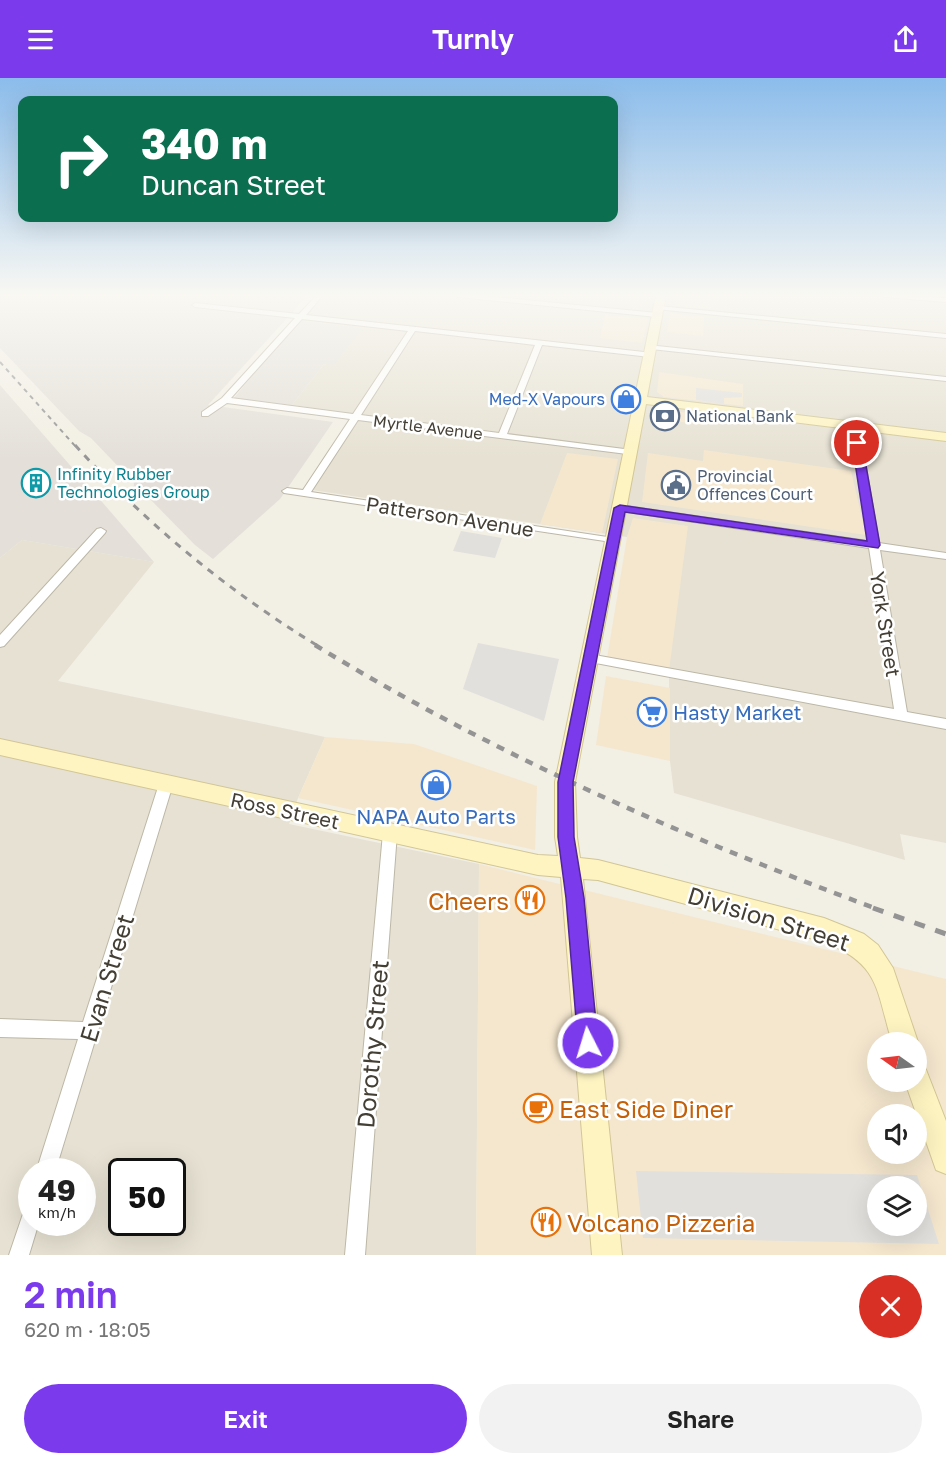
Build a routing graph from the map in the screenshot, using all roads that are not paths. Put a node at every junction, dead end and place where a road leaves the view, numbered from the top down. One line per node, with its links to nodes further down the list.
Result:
1 (270, 350): 7 (street)
2 (399, 350): 10 (street)
3 (536, 350): 12 (street)
4 (636, 350): 5 (street)
5 (651, 351): 6 (street); 8 (main road)
6 (946, 379)
7 (225, 400): 9 (street); 10 (street, Myrtle Avenue)
8 (642, 400): 11 (main road); 14 (main road)
9 (205, 414)
10 (355, 417): 12 (street, Myrtle Avenue); 16 (street)
11 (855, 426): 13 (main road); 20 (street, York Street)
12 (502, 436): 14 (street, Myrtle Avenue)
13 (946, 437)
14 (632, 453): 17 (main road)
15 (287, 491): 16 (street, Patterson Avenue)
16 (304, 494): 19 (street, Patterson Avenue)
17 (620, 508): 19 (main road); 20 (street)
18 (101, 531): 22 (street)
19 (614, 541): 23 (main road)
20 (874, 545): 21 (street); 24 (street, York Street)
21 (946, 556)
22 (0, 643)
23 (589, 658): 24 (street); 29 (main road)
24 (900, 716): 25 (street)
25 (946, 724)
26 (0, 747): 27 (main road, Ross Street)
27 (166, 784): 28 (main road, Ross Street); 31 (street, Evan Street)
28 (390, 833): 29 (main road, Ross Street); 38 (street, Dorothy Street)
29 (572, 867): 32 (main road, Division Street); 39 (main road)
30 (0, 1028): 31 (street)
31 (90, 1030): 34 (street, Evan Street)
32 (902, 1032)
33 (922, 1092): 35 (main road)
34 (49, 1158)
35 (946, 1160)
36 (25, 1236): 37 (street)
37 (19, 1255)
38 (355, 1255)
39 (607, 1255)

